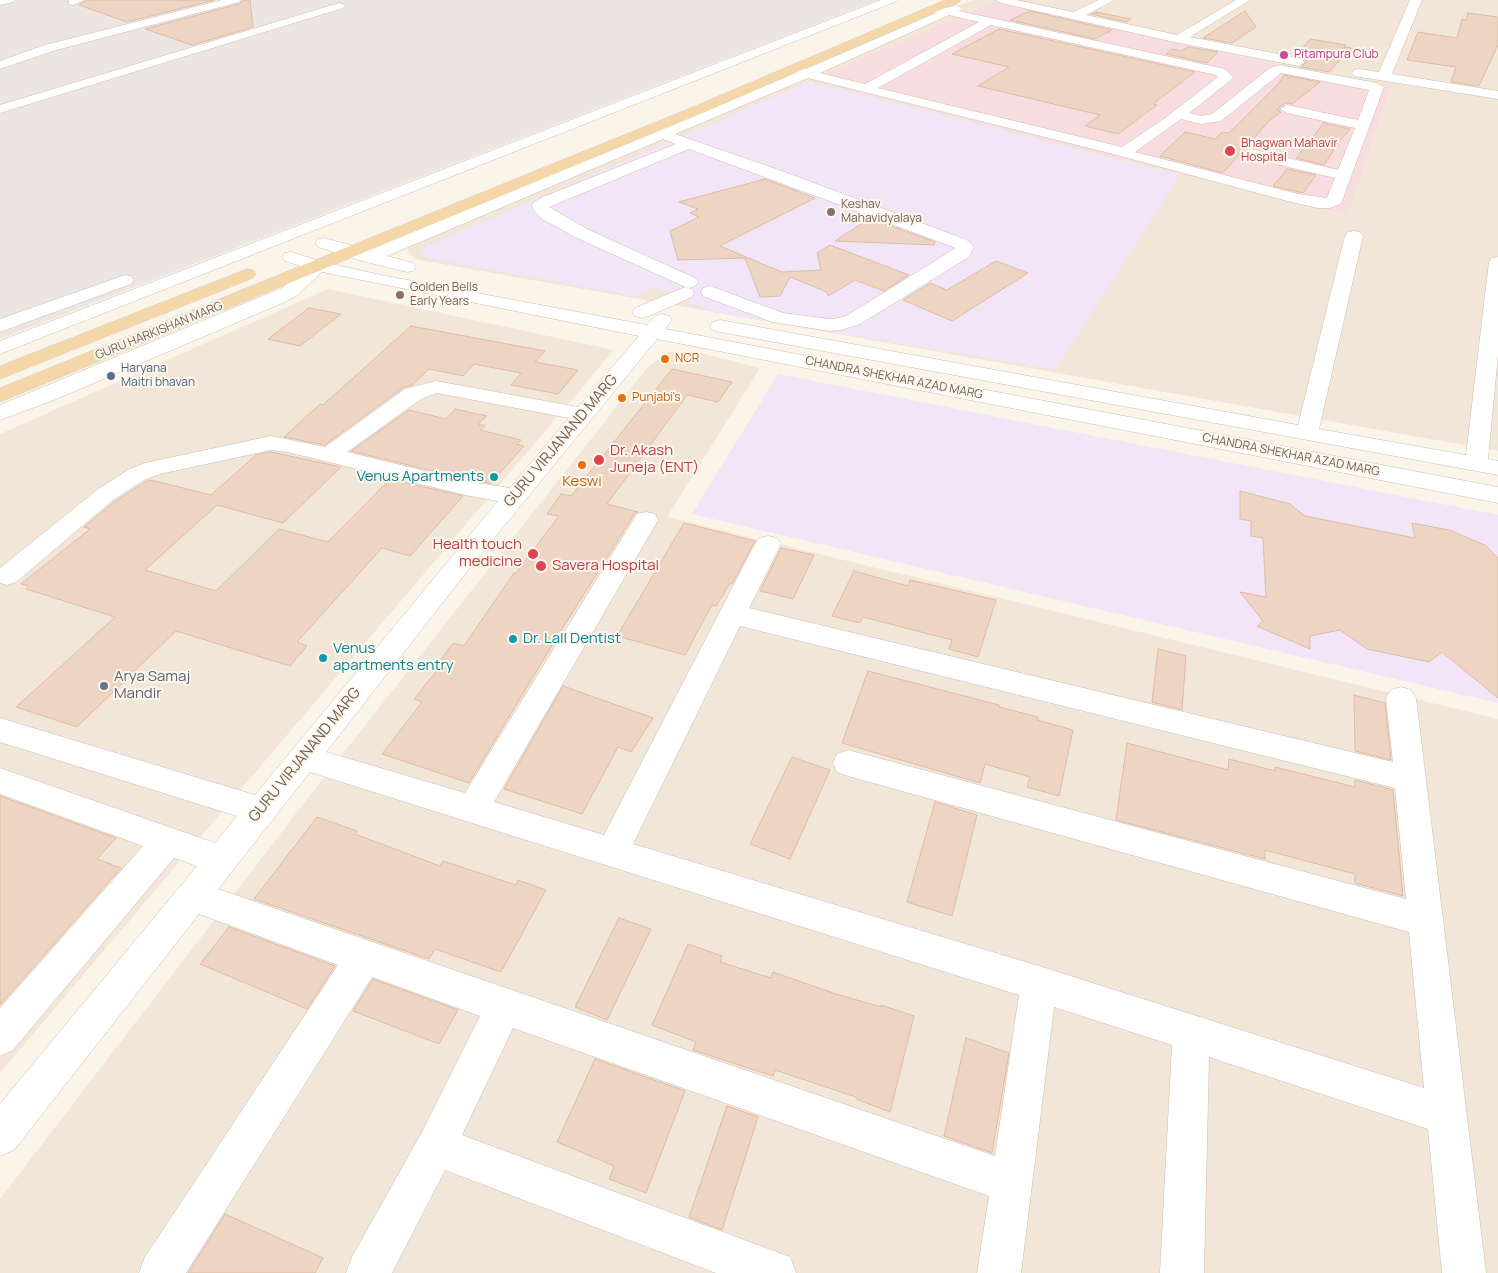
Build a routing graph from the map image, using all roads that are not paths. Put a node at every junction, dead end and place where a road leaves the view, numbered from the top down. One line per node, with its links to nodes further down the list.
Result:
1 (9, 0): 9 (street)
2 (236, 0): 18 (street)
3 (858, 0): 22 (street)
4 (890, 0): 44 (street)
5 (1001, 0): 13 (street)
6 (1108, 0): 13 (street)
7 (1244, 0): 16 (street)
8 (1416, 0): 21 (street)
9 (0, 2)
10 (960, 2): 12 (main road)
11 (339, 6): 25 (street)
12 (930, 6): 14 (street); 19 (main road); 20 (main road)
13 (1075, 16): 16 (street)
14 (988, 22): 15 (street); 23 (street)
15 (1042, 33): 17 (street); 27 (street)
16 (1179, 39): 21 (street)
17 (1147, 47)
18 (0, 65)
19 (800, 71): 23 (street); 29 (main road)
20 (743, 75)
21 (1384, 77): 24 (street)
22 (638, 83)
23 (871, 90): 31 (street)
24 (1498, 96)
25 (0, 109)
26 (1287, 109): 28 (street)
27 (1178, 114): 28 (street); 31 (street)
28 (1363, 125): 33 (street)
29 (656, 132): 30 (street); 35 (street)
30 (690, 144): 40 (street); 40 (street)
31 (1120, 152): 33 (street)
32 (1251, 154): 33 (street)
33 (1344, 176)
34 (1354, 236): 49 (street)
35 (346, 247): 36 (main road, GURU HARKISHAN MARG); 38 (main road, GURU HARKISHAN MARG); 41 (street, CHANDRA SHEKHAR AZAD MARG)
36 (291, 257): 38 (street, CHANDRA SHEKHAR AZAD MARG); 45 (main road, GURU HARKISHAN MARG)
37 (1498, 262): 43 (street)
38 (318, 266): 41 (street, CHANDRA SHEKHAR AZAD MARG); 46 (main road, GURU HARKISHAN MARG); 47 (street)
39 (143, 273): 42 (street)
40 (687, 287): 41 (street)
41 (653, 320): 48 (street, GURU VIRJANAND MARG); 49 (street, CHANDRA SHEKHAR AZAD MARG); 52 (street, CHANDRA SHEKHAR AZAD MARG)
42 (0, 326)
43 (1494, 340): 51 (street)
44 (0, 348)
45 (0, 373)
46 (0, 396)
47 (0, 413)
48 (583, 414): 50 (street); 53 (street, GURU VIRJANAND MARG)
49 (1307, 433): 51 (street, CHANDRA SHEKHAR AZAD MARG)
50 (329, 455): 53 (street); 56 (street)
51 (1487, 466)
52 (1498, 495)
53 (515, 496): 60 (street, GURU VIRJANAND MARG)
54 (646, 520): 65 (street)
55 (768, 544): 57 (street)
56 (6, 576)
57 (732, 614): 62 (street); 67 (street)
58 (1401, 698): 62 (street)
59 (0, 730): 64 (street)
60 (303, 758): 64 (street, GURU VIRJANAND MARG); 65 (street)
61 (848, 763): 70 (street)
62 (1410, 779): 70 (street)
63 (0, 781): 66 (street)
64 (261, 810): 68 (street, GURU VIRJANAND MARG)
65 (473, 810): 67 (street)
66 (168, 841): 68 (street); 75 (street)
67 (612, 852): 72 (street)
68 (221, 860): 69 (street, GURU VIRJANAND MARG)
69 (193, 896): 71 (street); 77 (street, GURU VIRJANAND MARG)
70 (1425, 920): 76 (street)
71 (364, 957): 73 (street); 80 (street)
72 (1039, 984): 74 (street); 79 (street)
73 (504, 1007): 78 (street); 79 (street)
74 (1190, 1033): 76 (street); 84 (street)
75 (0, 1037)
76 (1446, 1115): 85 (street)
77 (0, 1136)
78 (436, 1146): 81 (street); 82 (street)
79 (1012, 1183): 83 (street)
80 (161, 1273)
81 (368, 1273)
82 (774, 1273)
83 (999, 1273)
84 (1182, 1273)
85 (1464, 1273)

